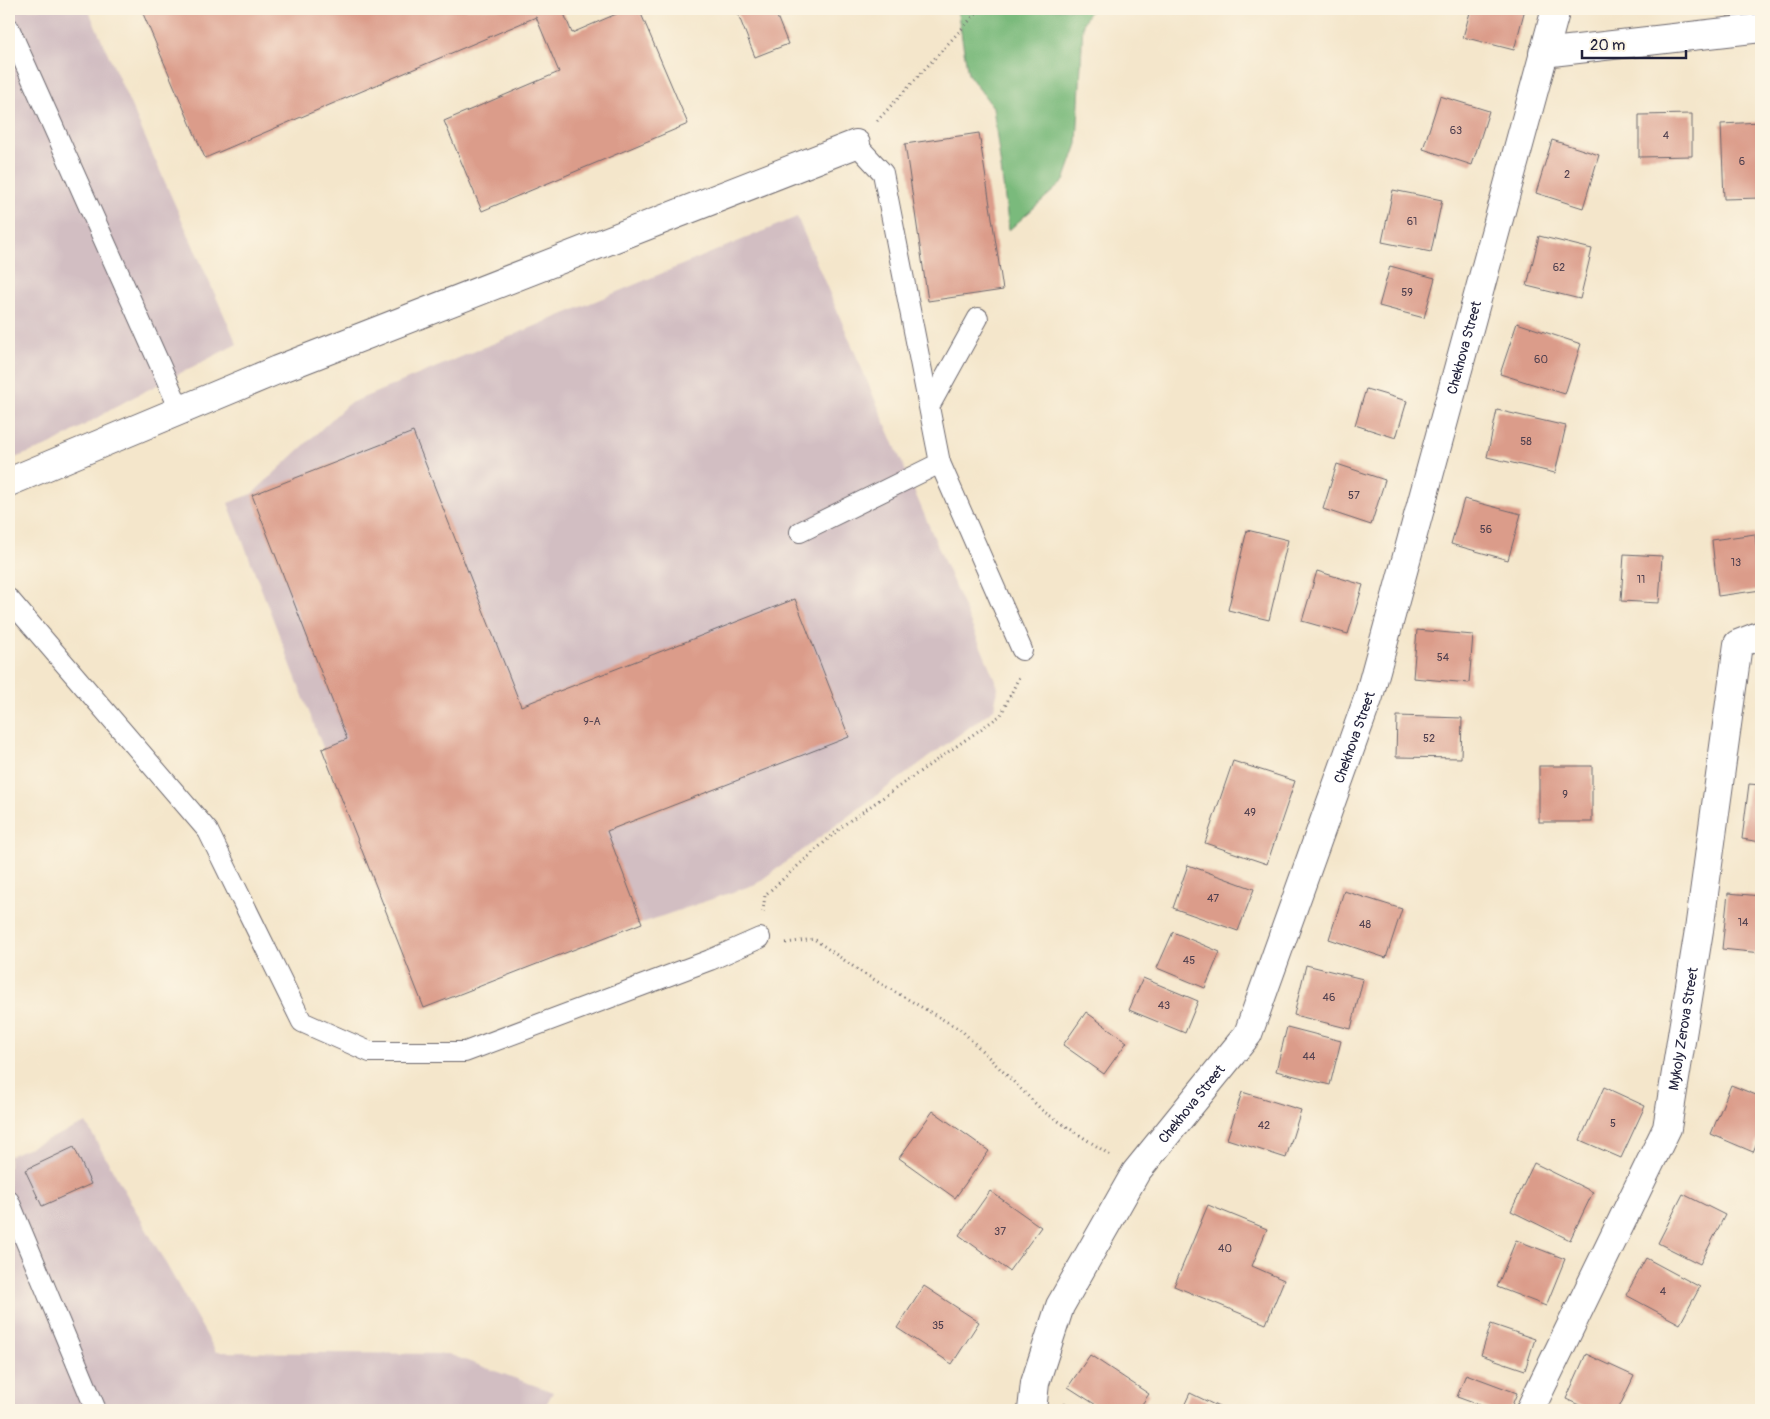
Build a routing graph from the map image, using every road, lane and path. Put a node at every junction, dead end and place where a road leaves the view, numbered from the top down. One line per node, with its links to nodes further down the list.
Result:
1 (980, 9): 6 (path)
2 (1556, 9): 5 (street, Chekhova Street)
3 (9, 28): 9 (lane)
4 (1761, 28): 5 (street)
5 (1543, 53): 18 (street, Chekhova Street)
6 (856, 144): 8 (lane); 9 (street)
7 (978, 318): 8 (lane)
8 (930, 405): 10 (lane)
9 (181, 412): 11 (street)
10 (940, 463): 12 (lane); 15 (lane)
11 (9, 482)
12 (800, 532)
13 (9, 599): 16 (lane)
14 (1761, 635): 22 (street, Mykoly Zerova Street)
15 (1022, 650): 16 (path)
16 (760, 938)
17 (814, 939): 18 (path)
18 (1136, 1172): 21 (street, Chekhova Street)
19 (9, 1201): 20 (lane)
20 (96, 1410)
21 (1032, 1410)
22 (1530, 1410)

